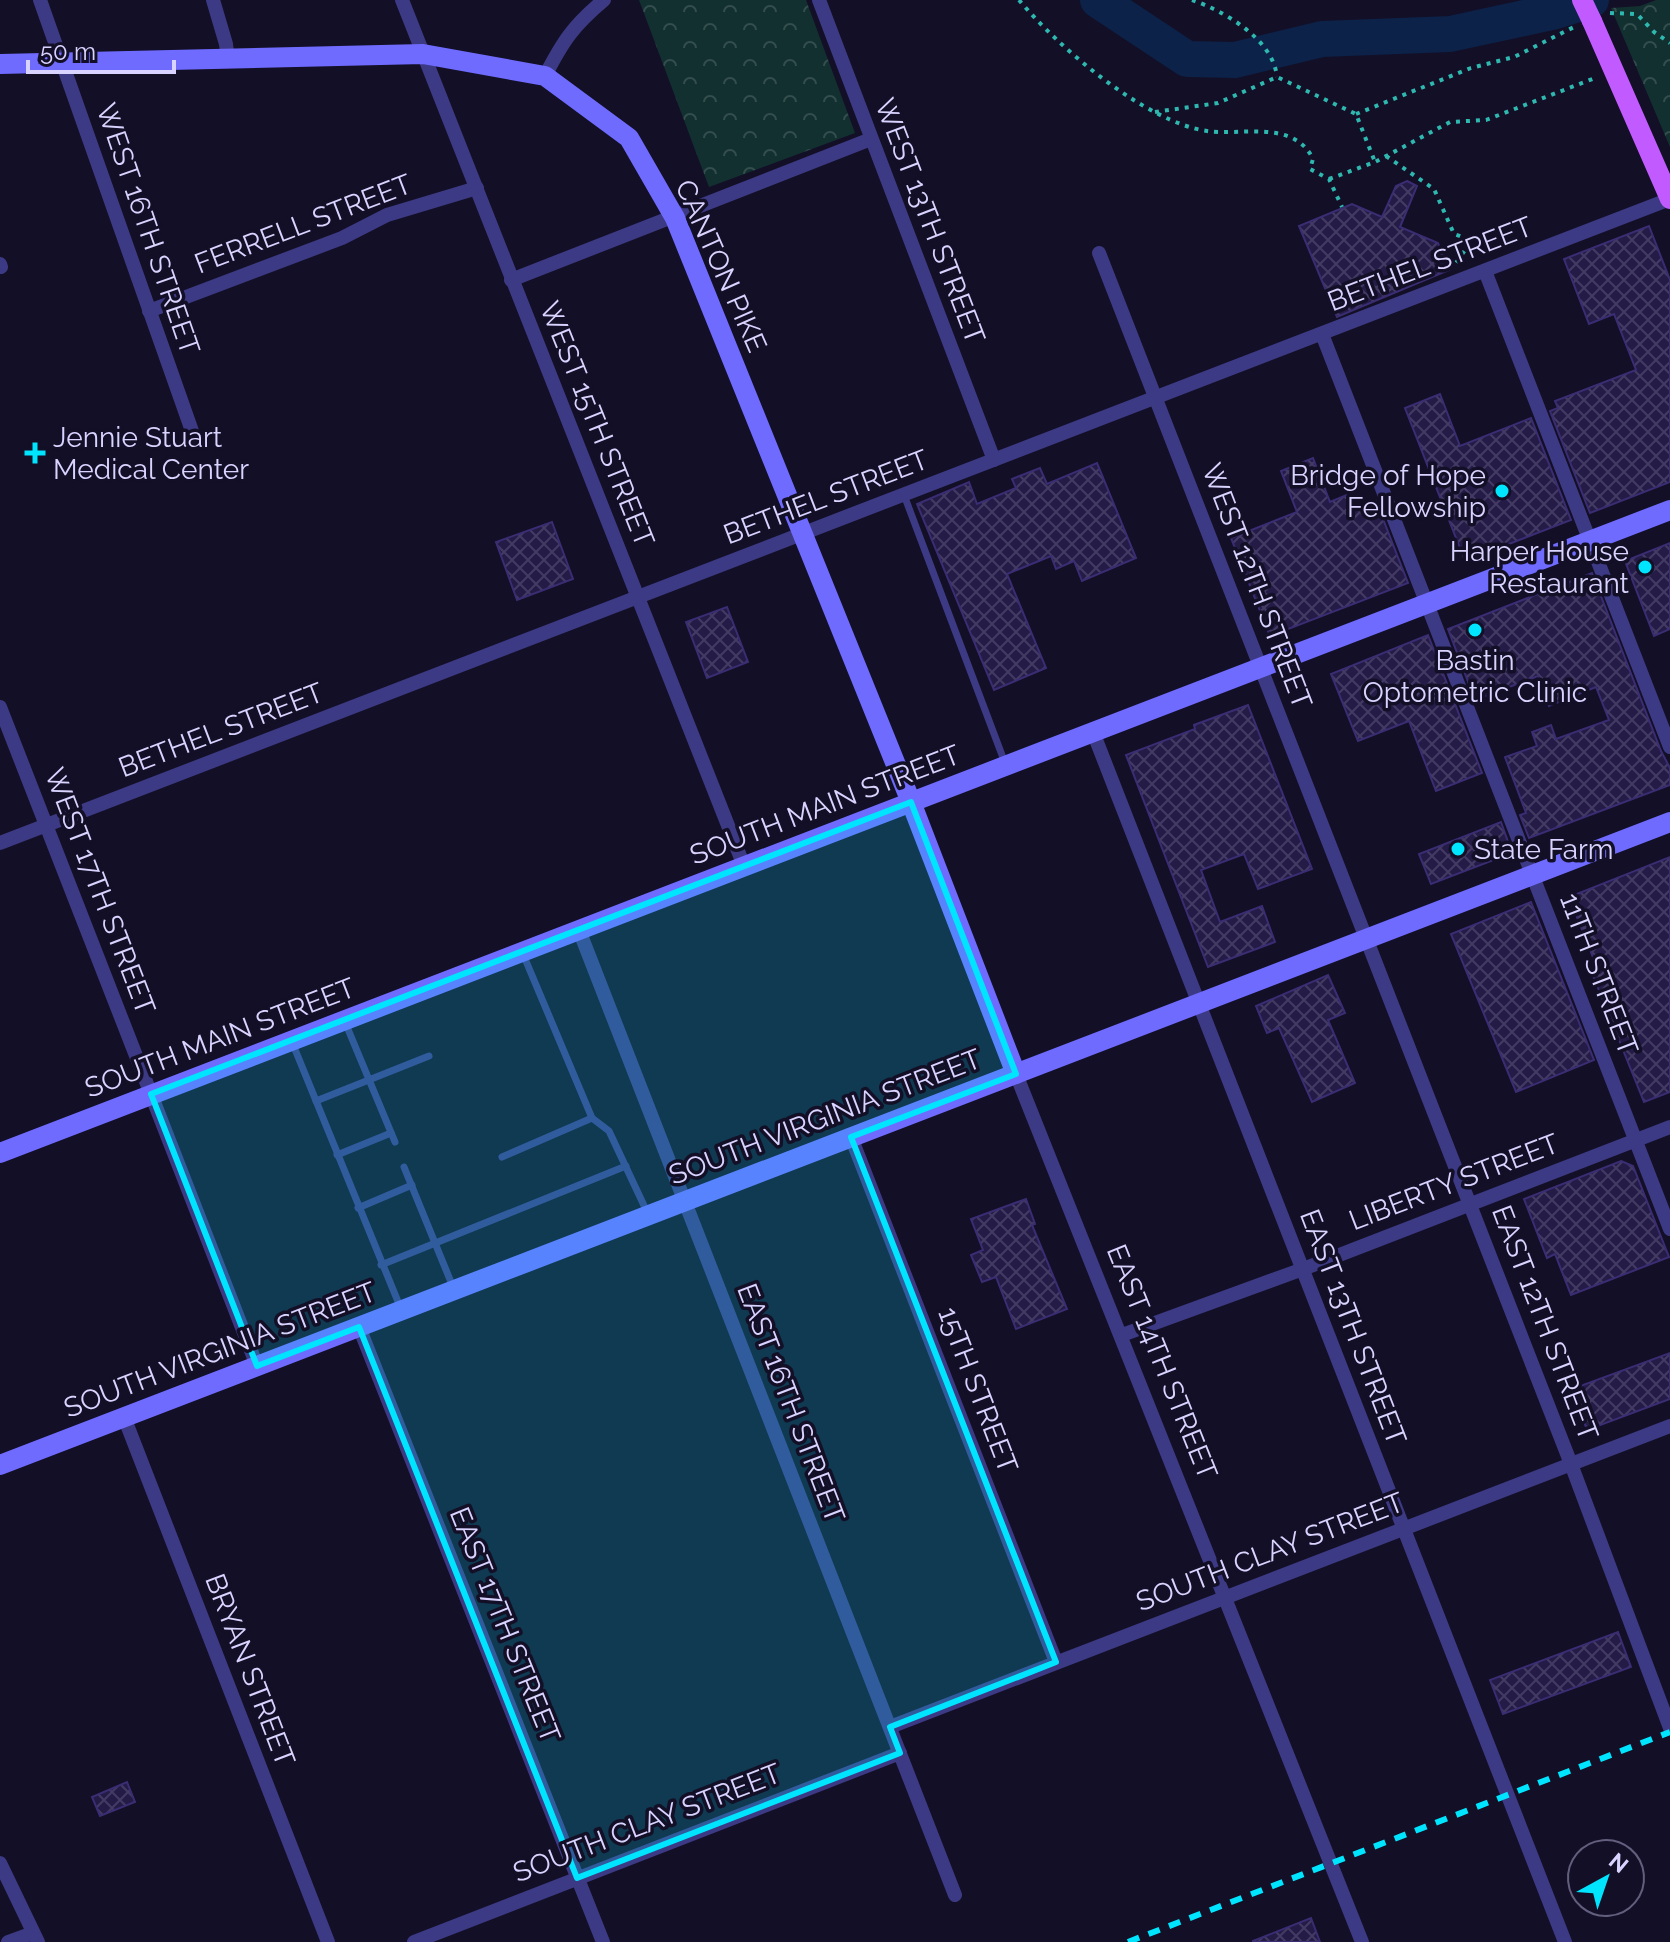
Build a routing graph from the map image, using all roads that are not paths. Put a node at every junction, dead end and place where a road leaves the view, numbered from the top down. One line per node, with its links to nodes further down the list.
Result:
1 (40, 0): 9 (street, WEST 16TH STREET)
2 (213, 0): 8 (street)
3 (402, 0): 7 (street, WEST 15TH STREET)
4 (604, 0): 11 (street)
5 (819, 0): 12 (street, WEST 13TH STREET)
6 (1589, 14): 14 (main road)
7 (423, 54): 8 (main road, CANTON PIKE); 11 (main road, CANTON PIKE); 13 (street, WEST 15TH STREET)
8 (228, 60): 9 (main road, CANTON PIKE)
9 (62, 63): 10 (main road, CANTON PIKE); 19 (street, WEST 16TH STREET)
10 (0, 64)
11 (545, 76): 15 (main road, CANTON PIKE)
12 (871, 139): 15 (street); 23 (street, WEST 13TH STREET)
13 (477, 188): 18 (street, WEST 15TH STREET); 19 (street, FERRELL STREET)
14 (1670, 199): 17 (street, BETHEL STREET)
15 (675, 218): 18 (street); 26 (main road, CANTON PIKE)
16 (1099, 253): 21 (street, WEST 12TH STREET)
17 (1485, 271): 20 (street, BETHEL STREET); 27 (street)
18 (511, 280): 28 (street, WEST 15TH STREET)
19 (149, 311): 22 (street, WEST 16TH STREET)
20 (1322, 334): 21 (street, BETHEL STREET); 29 (street, 11TH STREET)
21 (1156, 398): 23 (street, BETHEL STREET); 30 (street, WEST 12TH STREET)
22 (192, 431)
23 (994, 460): 24 (street, BETHEL STREET)
24 (904, 495): 26 (street, BETHEL STREET); 34 (lane)
25 (1670, 510): 27 (main road, SOUTH MAIN STREET)
26 (803, 534): 28 (street, BETHEL STREET); 35 (main road, CANTON PIKE)
27 (1590, 541): 29 (main road, SOUTH MAIN STREET); 33 (street)
28 (638, 597): 37 (street, BETHEL STREET); 39 (street, WEST 15TH STREET)
29 (1427, 604): 30 (main road, SOUTH MAIN STREET); 40 (street, 11TH STREET)
30 (1261, 667): 32 (main road, SOUTH MAIN STREET); 42 (street, WEST 12TH STREET)
31 (0, 707): 37 (street, WEST 17TH STREET)
32 (1093, 732): 34 (main road, SOUTH MAIN STREET); 44 (street, EAST 13TH STREET)
33 (1670, 747)
34 (1006, 765): 35 (main road, SOUTH MAIN STREET)
35 (911, 802): 39 (main road, SOUTH MAIN STREET); 48 (main road, EAST 14TH STREET)
36 (1670, 822): 40 (main road, SOUTH VIRGINIA STREET)
37 (46, 826): 38 (street, BETHEL STREET); 50 (street, WEST 17TH STREET)
38 (0, 843)
39 (744, 866): 41 (main road, SOUTH MAIN STREET)
40 (1532, 875): 42 (main road, SOUTH VIRGINIA STREET); 56 (street, 11TH STREET)
41 (579, 930): 43 (main road, SOUTH MAIN STREET); 64 (street, EAST 16TH STREET)
42 (1367, 939): 44 (main road, SOUTH VIRGINIA STREET); 65 (street, EAST 12TH STREET)
43 (522, 952): 45 (main road, SOUTH MAIN STREET); 52 (lane)
44 (1199, 1003): 48 (main road, SOUTH VIRGINIA STREET); 71 (street, EAST 13TH STREET)
45 (344, 1020): 46 (main road, SOUTH MAIN STREET); 49 (lane)
46 (291, 1040): 50 (main road, SOUTH MAIN STREET); 51 (lane)
47 (429, 1056): 49 (lane)
48 (1016, 1074): 55 (main road, SOUTH VIRGINIA STREET); 75 (street, EAST 14TH STREET)
49 (369, 1080): 51 (lane); 54 (lane)
50 (151, 1094): 58 (main road, SOUTH MAIN STREET); 76 (street)
51 (316, 1101): 59 (lane)
52 (592, 1118): 60 (lane); 61 (lane)
53 (1670, 1127): 56 (street, LIBERTY STREET)
54 (391, 1133): 57 (lane); 59 (lane)
55 (851, 1137): 64 (main road, SOUTH VIRGINIA STREET); 83 (street, 15TH STREET)
56 (1635, 1140): 65 (street, LIBERTY STREET); 68 (street, 11TH STREET)
57 (395, 1142)
58 (0, 1153)
59 (337, 1155): 66 (lane)
60 (502, 1157)
61 (626, 1166): 67 (lane); 69 (lane)
62 (404, 1167): 63 (lane)
63 (412, 1185): 66 (lane); 69 (lane)
64 (685, 1201): 67 (main road, SOUTH VIRGINIA STREET); 84 (street, EAST 16TH STREET)
65 (1470, 1204): 71 (street, LIBERTY STREET); 79 (street, EAST 12TH STREET)
66 (358, 1208): 70 (lane)
67 (649, 1215): 72 (main road, SOUTH VIRGINIA STREET)
68 (1670, 1229)
69 (435, 1243): 70 (lane); 72 (lane)
70 (381, 1265): 73 (lane)
71 (1303, 1269): 75 (street, LIBERTY STREET); 81 (street, EAST 13TH STREET)
72 (454, 1290): 73 (main road, SOUTH VIRGINIA STREET)
73 (401, 1310): 74 (main road, SOUTH VIRGINIA STREET)
74 (359, 1327): 76 (main road, SOUTH VIRGINIA STREET); 88 (street, EAST 17TH STREET)
75 (1122, 1335): 82 (street, EAST 14TH STREET)
76 (257, 1366): 77 (main road, SOUTH VIRGINIA STREET)
77 (124, 1417): 80 (main road, SOUTH VIRGINIA STREET); 92 (street, BRYAN STREET)
78 (1670, 1426): 79 (street, SOUTH CLAY STREET)
79 (1571, 1464): 81 (street, SOUTH CLAY STREET); 85 (street, EAST 12TH STREET)
80 (0, 1465)
81 (1404, 1528): 82 (street, SOUTH CLAY STREET); 96 (street, EAST 13TH STREET)
82 (1225, 1597): 83 (street, SOUTH CLAY STREET); 95 (street, EAST 14TH STREET)
83 (1056, 1662): 84 (street, SOUTH CLAY STREET)
84 (890, 1727): 86 (street, EAST 16TH STREET)
85 (1670, 1728)
86 (900, 1753): 88 (street, SOUTH CLAY STREET); 89 (street, EAST 16TH STREET)
87 (0, 1863): 90 (street)
88 (577, 1878): 93 (street, SOUTH CLAY STREET); 94 (street, EAST 17TH STREET)
89 (955, 1895)
90 (36, 1938): 91 (street)
91 (8, 1942)
92 (328, 1942)
93 (414, 1942)
94 (603, 1942)
95 (1362, 1942)
96 (1565, 1942)

